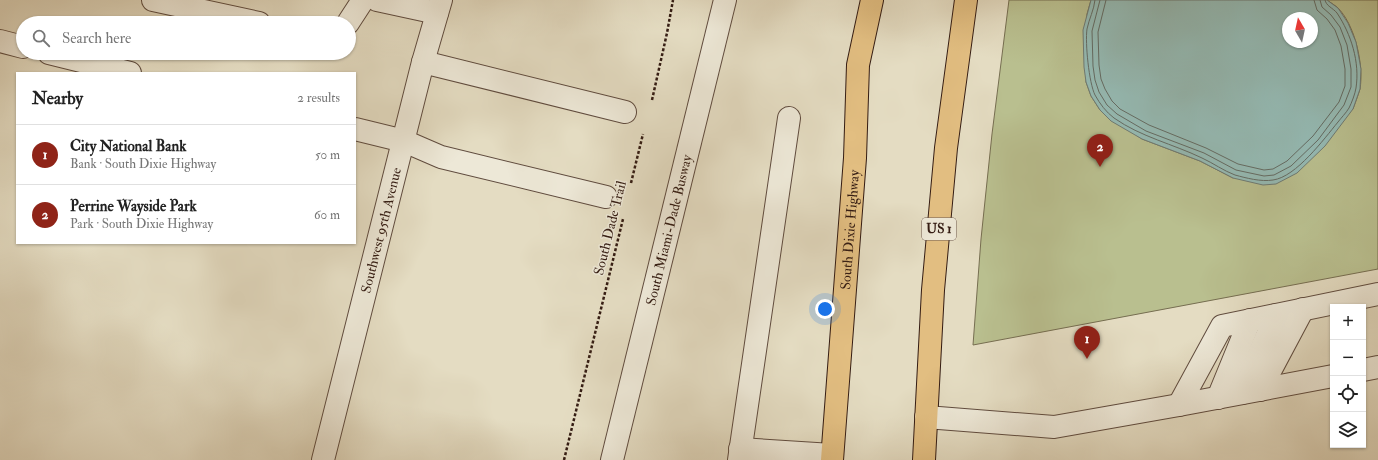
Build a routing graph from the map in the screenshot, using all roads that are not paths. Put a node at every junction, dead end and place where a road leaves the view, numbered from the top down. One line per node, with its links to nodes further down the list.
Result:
1 (153, 0): 8 (street)
2 (363, 0): 9 (street)
3 (377, 0): 7 (street)
4 (725, 0): 34 (street, South Miami-Dade Busway)
5 (872, 0): 32 (highway, South Dixie Highway)
6 (966, 0): 30 (highway, US 1)
7 (439, 7): 13 (street, Southwest 95th Avenue)
8 (227, 16)
9 (353, 16)
10 (0, 41): 11 (street)
11 (16, 44)
12 (77, 60): 14 (street)
13 (423, 62): 15 (street); 18 (street, Southwest 95th Avenue)
14 (126, 72)
15 (625, 112)
16 (789, 118): 31 (street)
17 (356, 129): 18 (street)
18 (404, 141): 19 (street); 33 (street, Southwest 95th Avenue)
19 (606, 197)
20 (1378, 294): 21 (street)
21 (1303, 309): 22 (street); 27 (street)
22 (1276, 315): 23 (street); 27 (street)
23 (1250, 320): 28 (street); 29 (street)
24 (1378, 368): 25 (street)
25 (1366, 370)
26 (1330, 377): 27 (street)
27 (1251, 392): 28 (street)
28 (1218, 398): 29 (street)
29 (1179, 405): 30 (street)
30 (926, 417): 35 (highway, US 1)
31 (740, 454): 32 (street)
32 (832, 457)
33 (323, 460)
34 (612, 460)
35 (924, 460)

